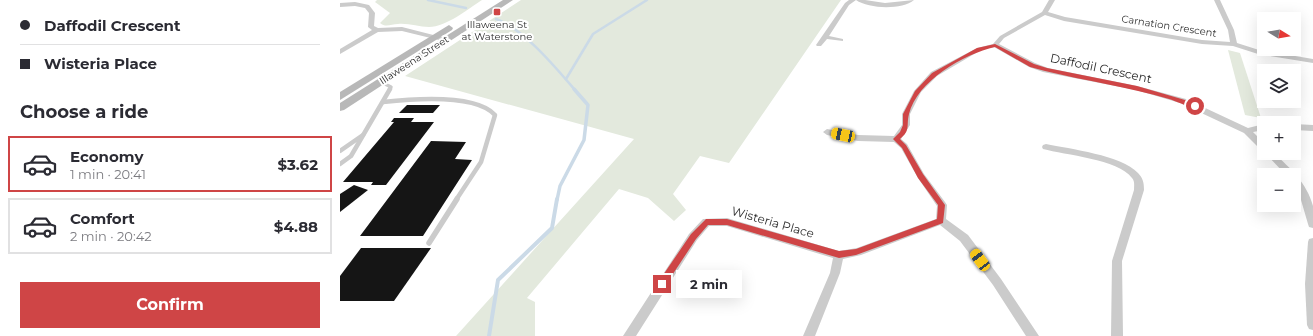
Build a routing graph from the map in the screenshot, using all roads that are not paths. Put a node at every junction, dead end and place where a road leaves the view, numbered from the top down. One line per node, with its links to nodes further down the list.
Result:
1 (365, 0): 10 (street)
2 (496, 0): 14 (main road, Illaweena Street)
3 (509, 0): 15 (main road, Illaweena Street)
4 (853, 0): 13 (street)
5 (859, 0): 6 (street)
6 (911, 0)
7 (1052, 0): 11 (street)
8 (1217, 0): 17 (street)
9 (340, 5): 10 (street)
10 (358, 5): 12 (street)
11 (1044, 13): 17 (street, Carnation Crescent); 19 (street)
12 (377, 30): 14 (street); 20 (street)
13 (825, 37): 16 (street); 18 (street)
14 (434, 38): 15 (street); 23 (main road, Illaweena Street)
15 (447, 40): 22 (main road, Illaweena Street)
16 (841, 40)
17 (1234, 44): 21 (street, Carnation Crescent)
18 (819, 45)
19 (995, 45): 30 (street, Daffodil Crescent); 33 (street)
20 (340, 52)
21 (1313, 61)
22 (381, 82): 23 (main road); 25 (lane); 26 (main road, Illaweena Street)
23 (361, 84): 24 (main road, Illaweena Street)
24 (340, 97)
25 (383, 102): 32 (lane); 44 (lane)
26 (340, 108)
27 (1301, 127): 28 (street)
28 (1313, 128)
29 (1257, 129): 30 (street)
30 (1247, 131): 34 (street, Daffodil Crescent)
31 (827, 132): 33 (street)
32 (364, 134): 36 (lane); 38 (lane)
33 (896, 139): 41 (street)
34 (1257, 141)
35 (1046, 147): 50 (street)
36 (340, 151)
37 (1276, 160): 39 (street)
38 (340, 164)
39 (1285, 168)
40 (1301, 190): 42 (street)
41 (941, 221): 45 (street, Wisteria Place); 49 (street)
42 (1313, 224)
43 (1313, 242): 46 (street)
44 (429, 243)
45 (839, 254): 47 (street, Wisteria Place); 48 (street)
46 (1312, 317)
47 (629, 336)
48 (809, 336)
49 (1033, 336)
50 (1117, 336)

